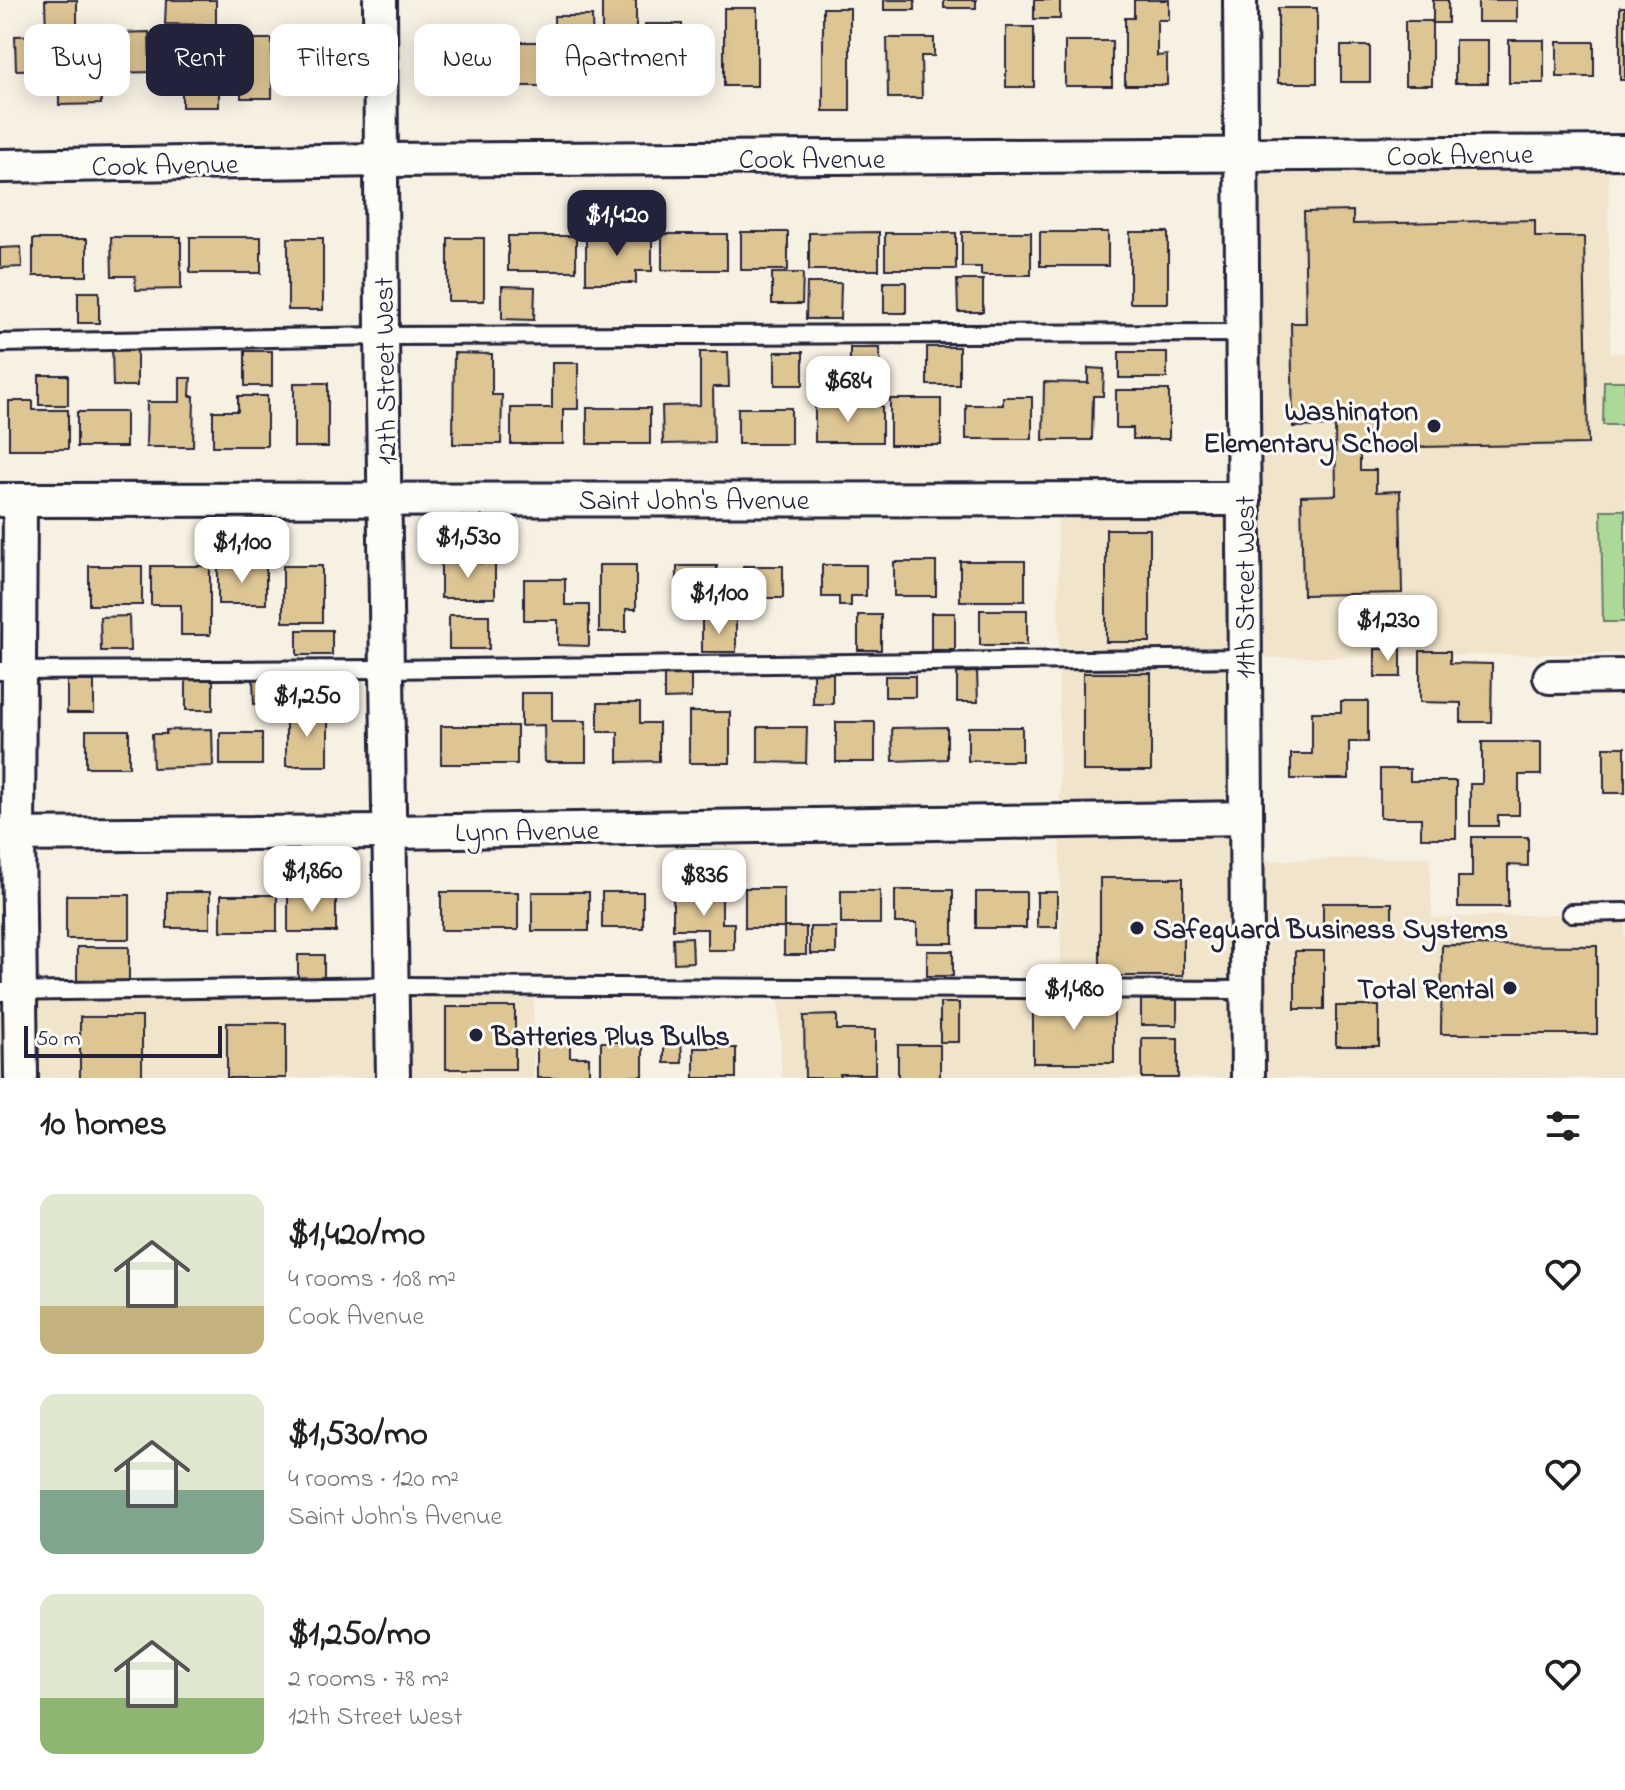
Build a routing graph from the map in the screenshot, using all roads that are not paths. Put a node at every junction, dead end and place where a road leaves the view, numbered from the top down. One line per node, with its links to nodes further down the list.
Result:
1 (380, 0): 5 (street, 12th Street West)
2 (1240, 0): 4 (street, 11th Street West)
3 (1625, 152): 4 (street, Cook Avenue)
4 (1241, 156): 5 (street, Cook Avenue); 7 (street, 11th Street West)
5 (382, 160): 6 (street, Cook Avenue); 8 (street, 12th Street West)
6 (0, 166)
7 (1242, 333): 8 (lane); 11 (street, 11th Street West)
8 (382, 336): 9 (lane); 10 (street, 12th Street West)
9 (0, 343)
10 (386, 498): 11 (street, Saint John's Avenue); 12 (street, Saint John's Avenue); 14 (street, 12th Street West)
11 (1244, 499): 13 (street, 11th Street West)
12 (10, 500): 15 (street)
13 (1245, 658): 14 (lane); 18 (street, 11th Street West)
14 (387, 669): 15 (lane); 19 (street, 12th Street West)
15 (10, 671): 20 (street)
16 (1625, 676): 17 (street)
17 (1550, 677)
18 (1246, 818): 19 (street, Lynn Avenue); 24 (street, 11th Street West)
19 (390, 832): 20 (street, Lynn Avenue); 23 (street, 12th Street West)
20 (9, 835): 25 (street)
21 (1625, 912): 22 (lane)
22 (1571, 913)
23 (390, 986): 24 (lane); 25 (lane); 27 (street, 12th Street West)
24 (1247, 990): 28 (street, 11th Street West)
25 (10, 992): 26 (street)
26 (21, 1078)
27 (393, 1078)
28 (1248, 1078)

